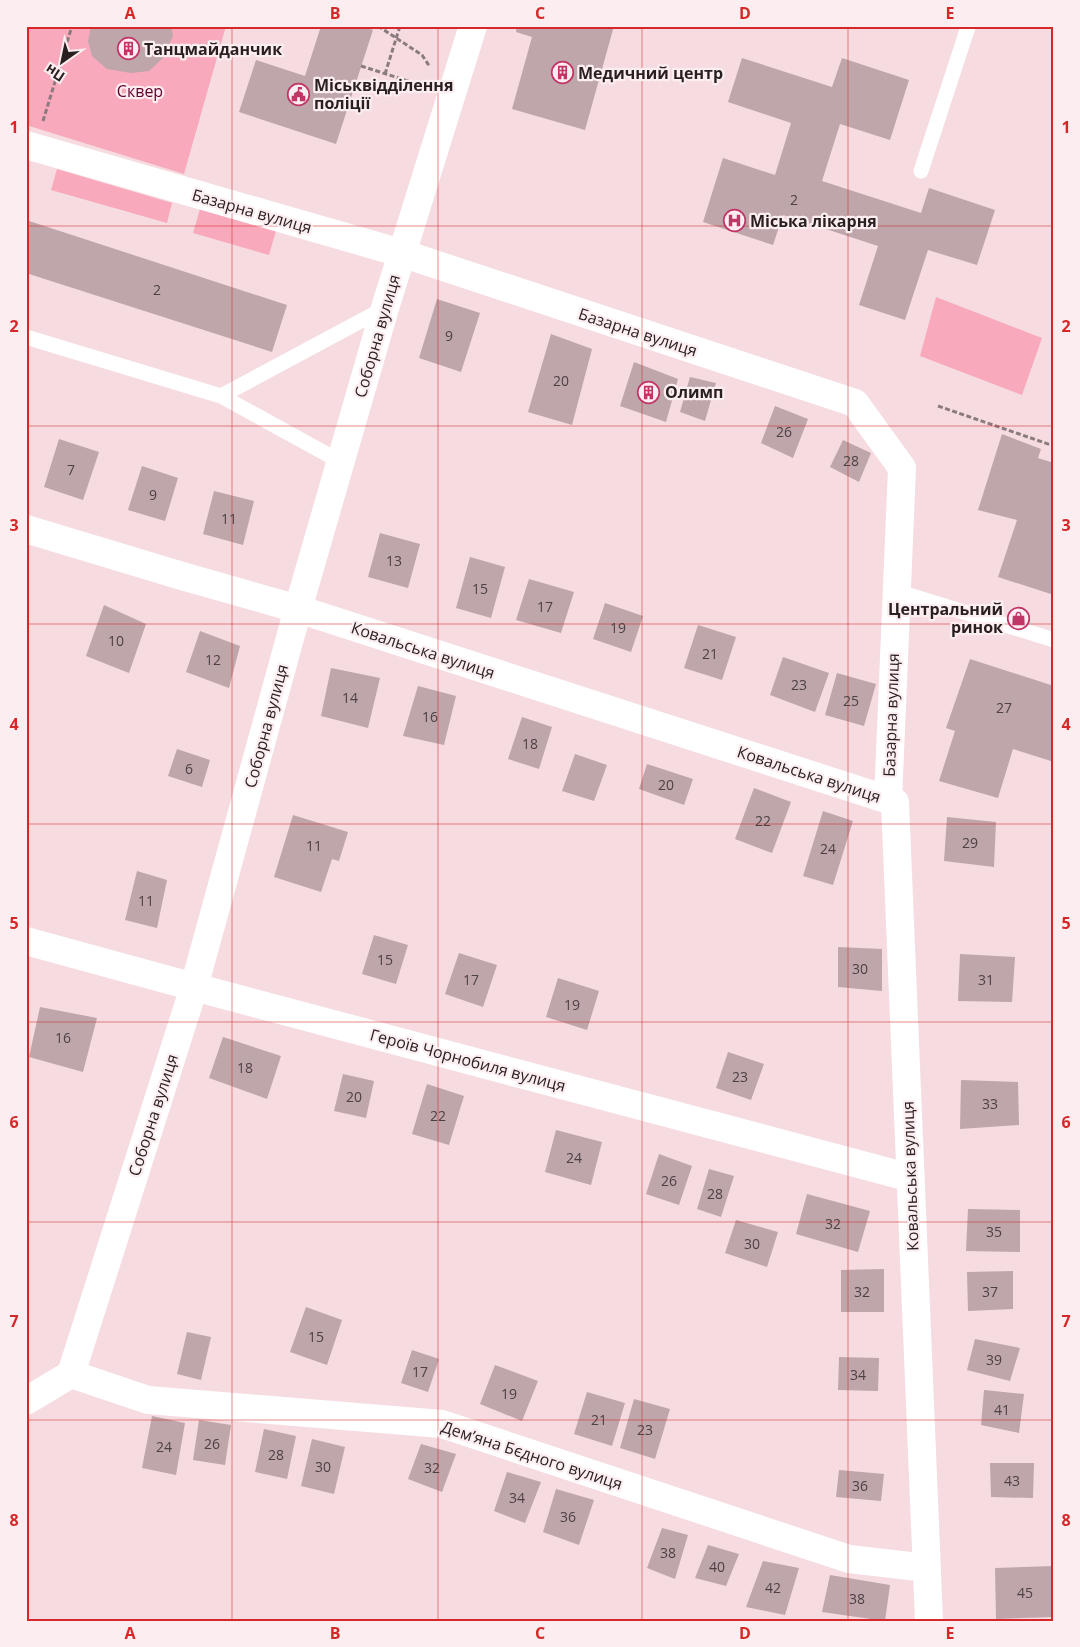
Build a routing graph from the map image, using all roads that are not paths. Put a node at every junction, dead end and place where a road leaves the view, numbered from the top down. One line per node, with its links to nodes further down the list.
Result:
1 (473, 26): 5 (street, Соборна вулиця)
2 (966, 26): 4 (lane)
3 (31, 147): 5 (street, Базарна вулиця)
4 (921, 171)
5 (401, 253): 6 (street, Соборна вулиця); 11 (street, Базарна вулиця)
6 (385, 308): 8 (lane); 9 (street, Соборна вулиця)
7 (26, 337): 8 (lane)
8 (221, 396): 9 (lane)
9 (341, 462): 12 (street, Соборна вулиця)
10 (26, 529): 12 (street, Ковальська вулиця)
11 (896, 591): 13 (lane); 14 (street, Базарна вулиця)
12 (298, 609): 14 (street, Ковальська вулиця); 16 (street, Соборна вулиця)
13 (1054, 640)
14 (888, 800): 17 (street, Ковальська вулиця)
15 (26, 941): 16 (street, Героїв Чорнобиля вулиця)
16 (194, 987): 17 (street, Героїв Чорнобиля вулиця); 18 (street, Соборна вулиця)
17 (910, 1178): 20 (street, Ковальська вулиця)
18 (71, 1374): 19 (street); 20 (street, Дем’яна Бєдного вулиця)
19 (26, 1401)
20 (927, 1568): 21 (street, Ковальська вулиця)
21 (929, 1621)

